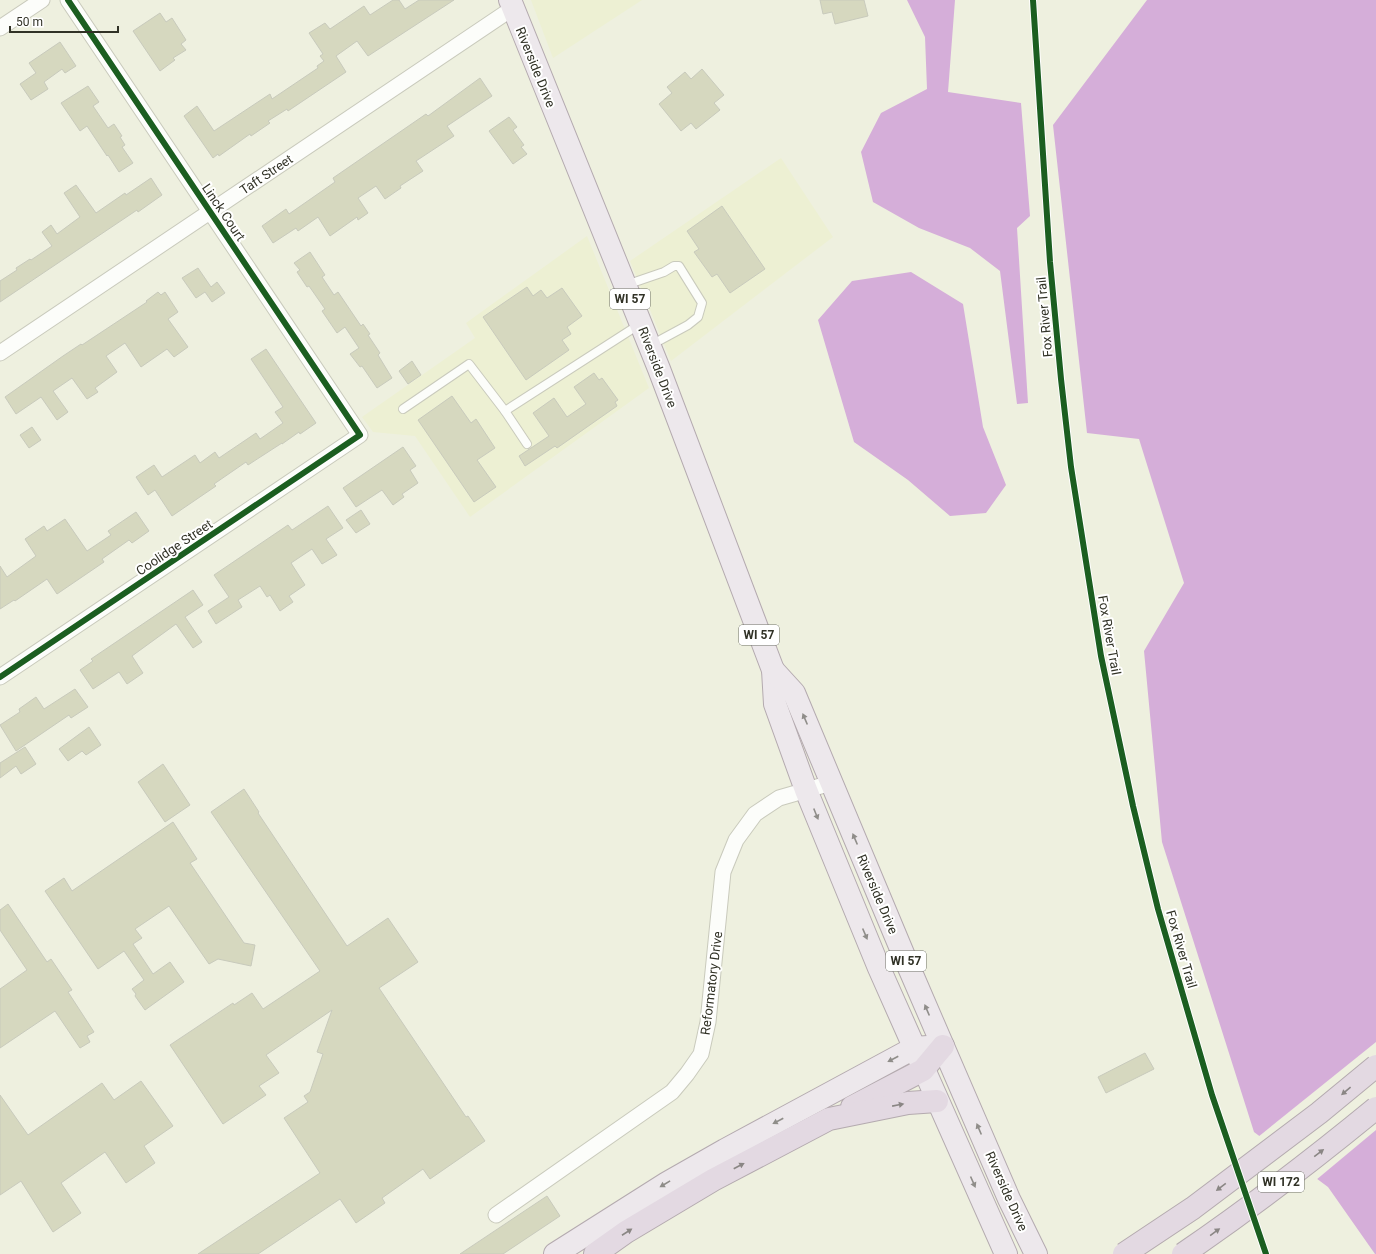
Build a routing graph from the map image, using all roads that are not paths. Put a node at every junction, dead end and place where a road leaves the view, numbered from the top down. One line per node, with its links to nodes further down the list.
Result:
1 (42, 0): 4 (street)
2 (68, 0): 5 (street, Linck Court)
3 (511, 4): 5 (street, Taft Street); 6 (main road, Riverside Drive / WI 57)
4 (0, 28)
5 (210, 212): 9 (street, Taft Street); 12 (street, Linck Court)
6 (625, 286): 7 (main road, Riverside Drive / WI 57); 8 (lane)
7 (640, 323): 8 (main road, Riverside Drive / WI 57); 11 (lane)
8 (650, 346): 14 (main road, Riverside Drive / WI 57)
9 (0, 353)
10 (402, 408): 11 (lane)
11 (505, 412): 13 (lane)
12 (360, 435): 15 (street, Coolidge Street)
13 (527, 444)
14 (773, 670): 16 (main road, Riverside Drive / WI 57, one-way to 14); 17 (main road, Riverside Drive / WI 57)
15 (0, 677)
16 (831, 783): 17 (street, Reformatory Drive); 18 (main road, Riverside Drive / WI 57, one-way to 16)
17 (806, 790): 19 (main road, Riverside Drive / WI 57, one-way to 19); 25 (street, Reformatory Drive)
18 (943, 1046): 19 (main road); 21 (highway); 29 (main road, Riverside Drive / WI 57, one-way to 18)
19 (914, 1048): 21 (main road, Riverside Drive / WI 57); 26 (main road, one-way to 26)
20 (1376, 1066): 30 (highway, WI 172, one-way to 30, bridge)
21 (923, 1070): 22 (main road, Riverside Drive / WI 57); 24 (highway)
22 (937, 1101): 24 (highway, one-way to 22); 28 (main road, Riverside Drive / WI 57, one-way to 28)
23 (1376, 1108): 31 (highway, WI 172, one-way to 23, bridge)
24 (829, 1119): 27 (highway, one-way to 24)
25 (496, 1215)
26 (555, 1254)
27 (595, 1254)
28 (1006, 1254)
29 (1036, 1254)
30 (1124, 1254)
31 (1183, 1254)

